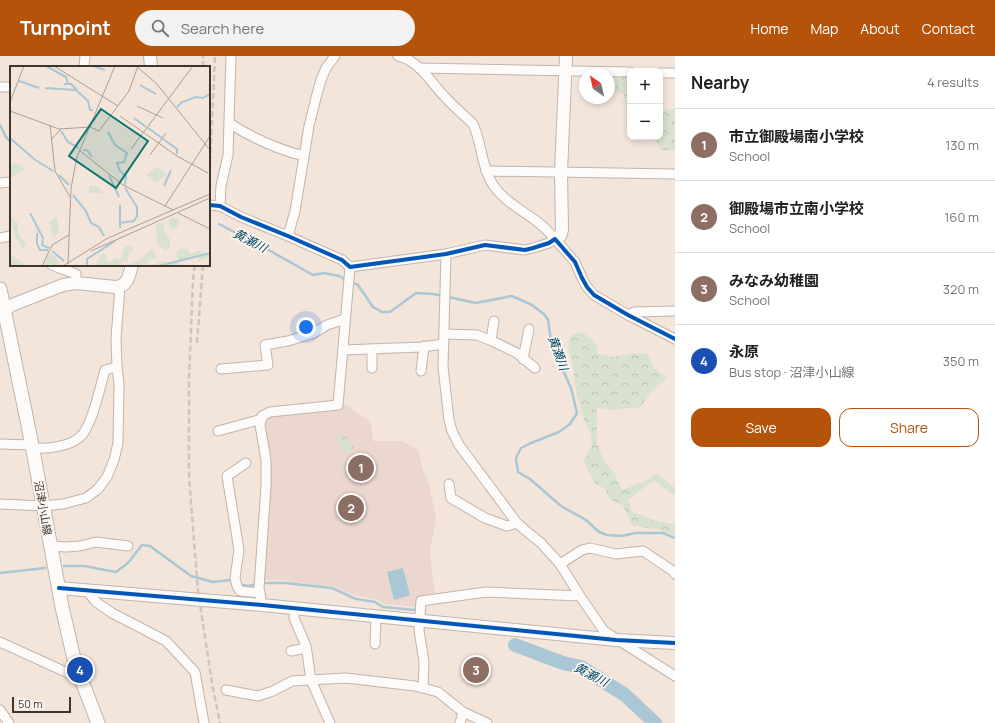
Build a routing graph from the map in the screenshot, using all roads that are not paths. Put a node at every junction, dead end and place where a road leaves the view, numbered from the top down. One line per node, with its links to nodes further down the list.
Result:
1 (150, 56): 6 (street)
2 (231, 56): 12 (street)
3 (335, 56): 13 (street)
4 (398, 56): 7 (street)
5 (566, 56): 8 (street)
6 (151, 66)
7 (419, 68): 8 (street); 14 (street)
8 (565, 71): 9 (street); 15 (street)
9 (627, 72)
10 (663, 73): 11 (street)
11 (675, 73)
12 (229, 123): 13 (street); 20 (street)
13 (304, 156): 22 (street)
14 (486, 171): 15 (street); 24 (street)
15 (561, 172): 16 (street); 24 (street)
16 (675, 174)
17 (10, 182): 18 (street)
18 (0, 183)
19 (210, 205): 20 (street)
20 (220, 206): 22 (street)
21 (10, 236): 23 (street)
22 (288, 236): 28 (street)
23 (0, 238)
24 (556, 238): 25 (street); 34 (street)
25 (446, 254): 28 (street); 38 (street)
26 (54, 266): 29 (street)
27 (132, 266): 30 (street)
28 (350, 271): 35 (street)
29 (76, 283): 30 (street); 33 (street)
30 (120, 287): 46 (street)
31 (0, 289): 33 (main road, 沼津小山線)
32 (675, 310): 34 (street)
33 (2, 312): 54 (main road, 沼津小山線)
34 (628, 315): 39 (street)
35 (345, 319): 44 (street); 49 (street)
36 (494, 321): 40 (street)
37 (529, 329): 45 (street)
38 (444, 334): 40 (street); 41 (street)
39 (675, 339)
40 (491, 340): 45 (street)
41 (444, 344): 42 (street); 59 (street)
42 (424, 346): 43 (street); 50 (street)
43 (372, 349): 44 (street); 47 (street)
44 (343, 350): 51 (street)
45 (523, 359): 48 (street)
46 (117, 367): 54 (street); 58 (street)
47 (372, 368)
48 (535, 368)
49 (221, 369)
50 (421, 371)
51 (262, 419): 52 (street); 66 (street)
52 (218, 431)
53 (0, 444): 54 (street)
54 (32, 447): 58 (main road, 沼津小山線)
55 (246, 463): 66 (street)
56 (449, 484): 59 (street)
57 (0, 504): 58 (street)
58 (44, 506): 60 (main road, 沼津小山線)
59 (517, 523): 62 (street)
60 (50, 546): 61 (street); 64 (main road, 沼津小山線)
61 (128, 546)
62 (560, 564): 63 (street); 67 (street)
63 (675, 574)
64 (59, 588): 65 (street); 79 (main road, 沼津小山線)
65 (87, 591): 68 (street); 87 (street)
66 (259, 591): 68 (street)
67 (580, 596): 71 (street); 72 (street)
68 (262, 605): 69 (street)
69 (295, 609): 70 (street); 76 (street)
70 (376, 617): 71 (street); 74 (street)
71 (419, 621): 72 (street); 81 (street)
72 (616, 640): 75 (street); 78 (street)
73 (0, 642): 79 (street)
74 (375, 644)
75 (675, 644)
76 (306, 648): 77 (street); 80 (street)
77 (291, 651)
78 (675, 676)
79 (81, 679): 86 (main road, 沼津小山線)
80 (311, 680): 81 (street); 82 (street); 88 (street)
81 (423, 688): 84 (street)
82 (226, 690)
83 (0, 711): 85 (street)
84 (463, 712): 89 (street); 90 (street)
85 (9, 723)
86 (98, 723)
87 (204, 723)
88 (330, 723)
89 (460, 723)
90 (487, 723)

